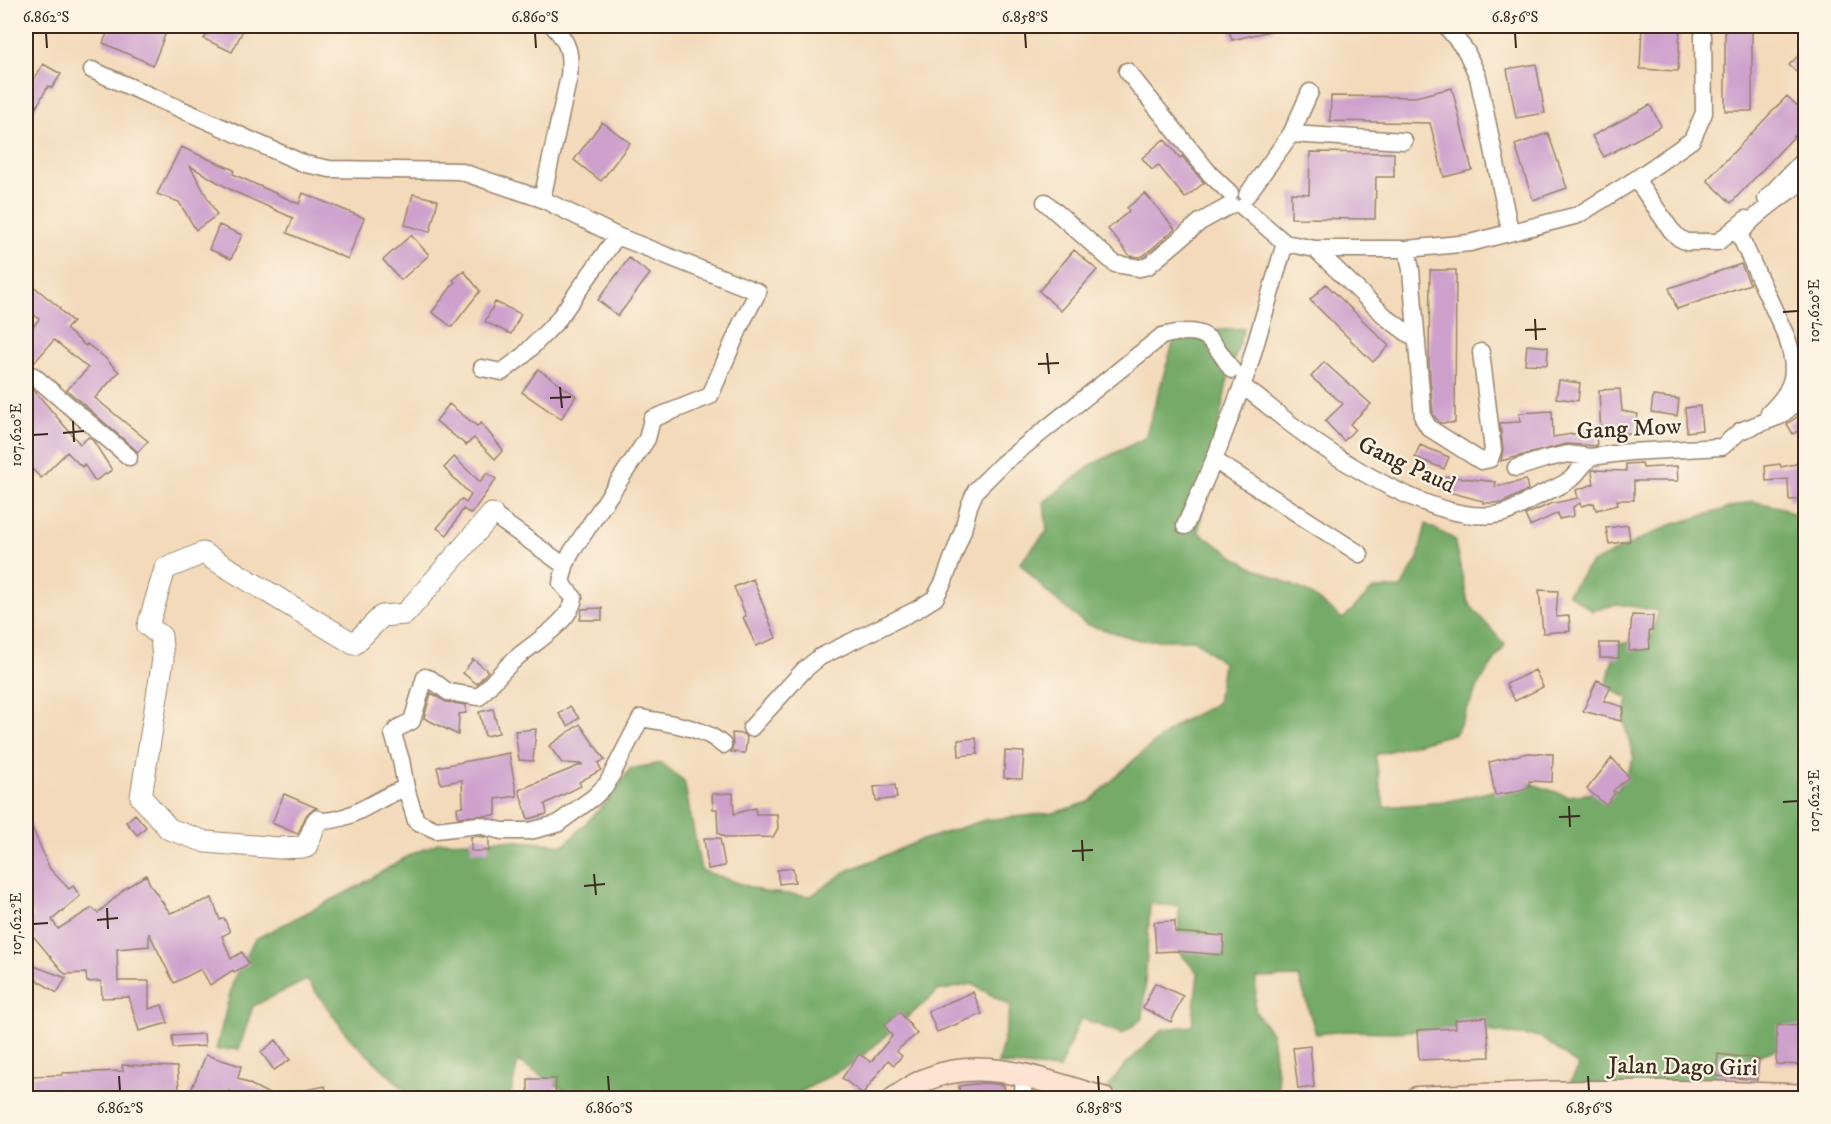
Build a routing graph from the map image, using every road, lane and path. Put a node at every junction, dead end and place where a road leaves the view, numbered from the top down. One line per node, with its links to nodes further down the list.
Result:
1 (553, 26): 12 (street)
2 (1446, 26): 15 (street)
3 (1703, 36): 10 (street)
4 (92, 70): 12 (street)
5 (1127, 71): 13 (street)
6 (1310, 92): 7 (street)
7 (1291, 134): 8 (street); 13 (street)
8 (1404, 141)
9 (1806, 157): 10 (street)
10 (1636, 179): 15 (street)
11 (1806, 179): 26 (street)
12 (542, 199): 16 (street)
13 (1238, 200): 14 (street); 17 (street)
14 (1045, 202)
15 (1510, 231): 19 (street)
16 (617, 236): 22 (street); 34 (street)
17 (1285, 243): 18 (street); 23 (street)
18 (1315, 249): 19 (street); 20 (street)
19 (1407, 249): 20 (street)
20 (1417, 340): 21 (street)
21 (1481, 352)
22 (482, 369)
23 (1242, 378): 28 (street, Gang Paud); 29 (street); 35 (street, Gang Paud)
24 (26, 381): 27 (street)
25 (1806, 387): 26 (street)
26 (1747, 429): 28 (street, Gang Mow)
27 (129, 457)
28 (1590, 457): 30 (street, Gang Mow)
29 (1214, 460): 32 (street); 33 (street)
30 (1516, 468)
31 (492, 514): 34 (street); 38 (street)
32 (1185, 526)
33 (1360, 554)
34 (565, 566): 37 (street)
35 (752, 728)
36 (723, 745): 37 (street)
37 (406, 788): 38 (street)
38 (317, 821)
39 (1025, 1075): 42 (main road); 43 (street); 44 (main road)
40 (1723, 1095): 41 (main road, Jalan Dago Giri); 45 (main road, Jalan Dago Giri)
41 (1806, 1096)
42 (895, 1098)
43 (1022, 1098)
44 (1103, 1098)
45 (1417, 1098)

